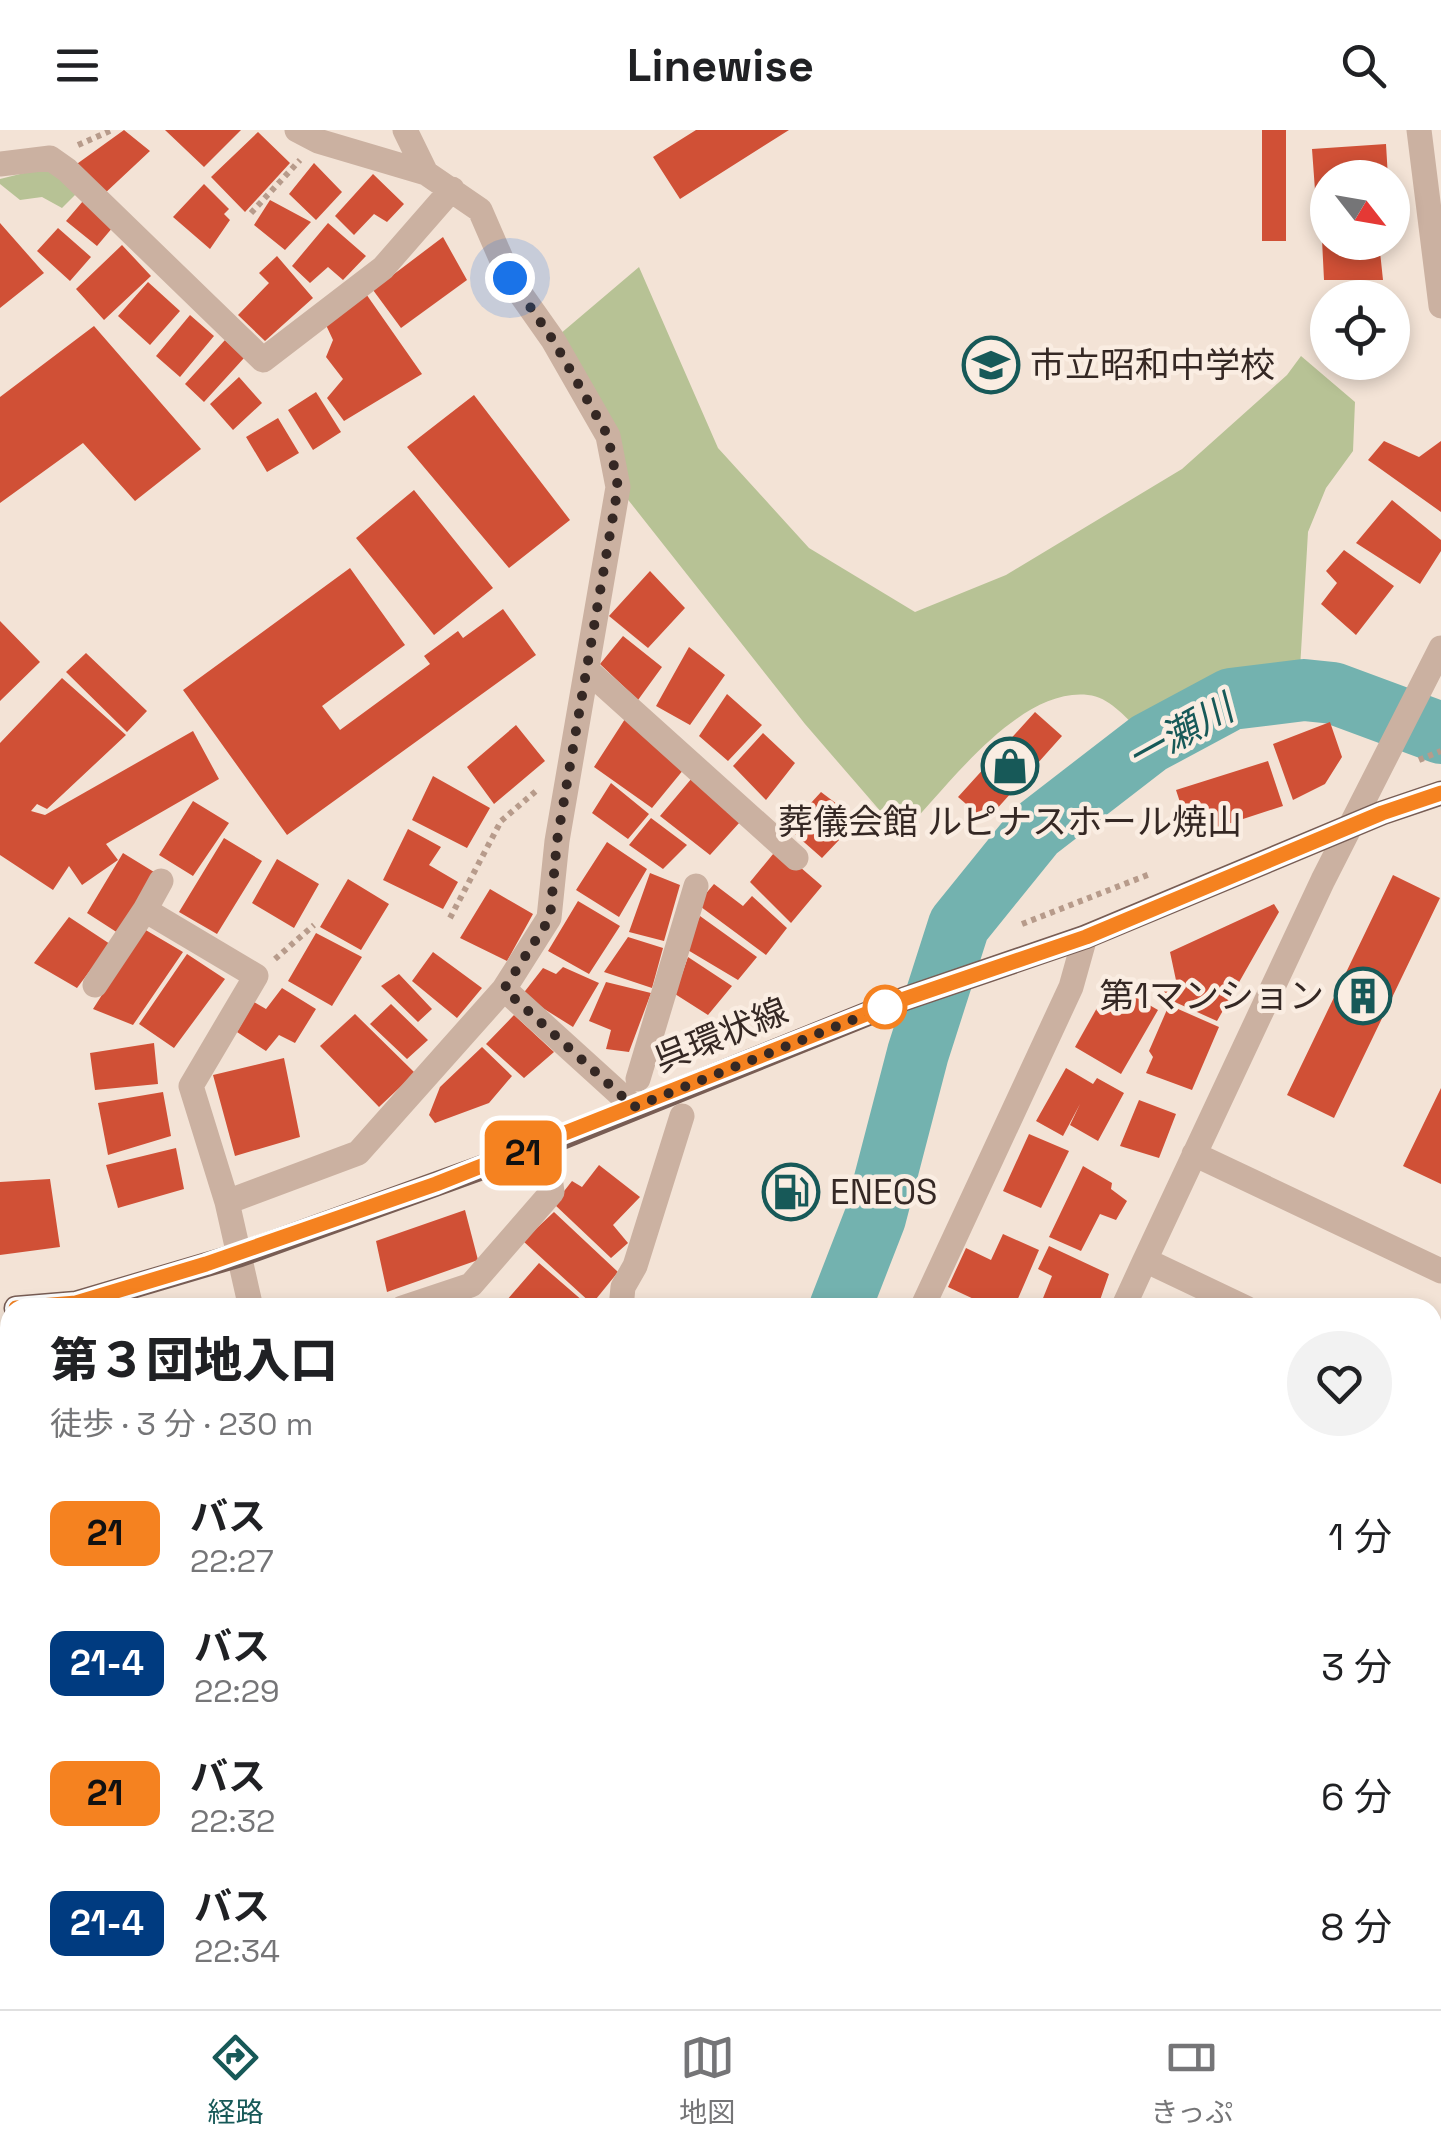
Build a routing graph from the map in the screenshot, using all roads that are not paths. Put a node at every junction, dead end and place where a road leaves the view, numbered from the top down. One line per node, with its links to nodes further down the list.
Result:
1 (405, 130): 5 (street)
2 (1419, 130): 7 (street)
3 (308, 136): 5 (street)
4 (0, 164): 6 (street)
5 (426, 174): 6 (street)
6 (452, 189): 9 (street)
7 (1441, 306)
8 (1441, 648): 11 (street)
9 (587, 670): 12 (street); 18 (street)
10 (1441, 793): 11 (main road, 呉環状線)
11 (1350, 826): 16 (main road, 呉環状線); 23 (street)
12 (796, 858)
13 (161, 882): 15 (street)
14 (696, 886): 19 (street)
15 (144, 910): 17 (street); 24 (street)
16 (1086, 937): 20 (main road, 呉環状線); 32 (street)
17 (96, 986)
18 (504, 989): 20 (street); 24 (street)
19 (638, 1078)
20 (634, 1107): 22 (main road, 呉環状線)
21 (682, 1116): 31 (street)
22 (536, 1148): 25 (main road, 呉環状線); 30 (street)
23 (1194, 1154): 26 (street); 27 (street)
24 (227, 1202): 25 (street)
25 (239, 1255): 28 (main road, 呉環状線); 29 (street)
26 (1145, 1260): 33 (street); 34 (street)
27 (1441, 1271)
28 (93, 1298)
29 (249, 1298)
30 (432, 1298)
31 (622, 1298)
32 (927, 1298)
33 (1128, 1298)
34 (1225, 1298)

